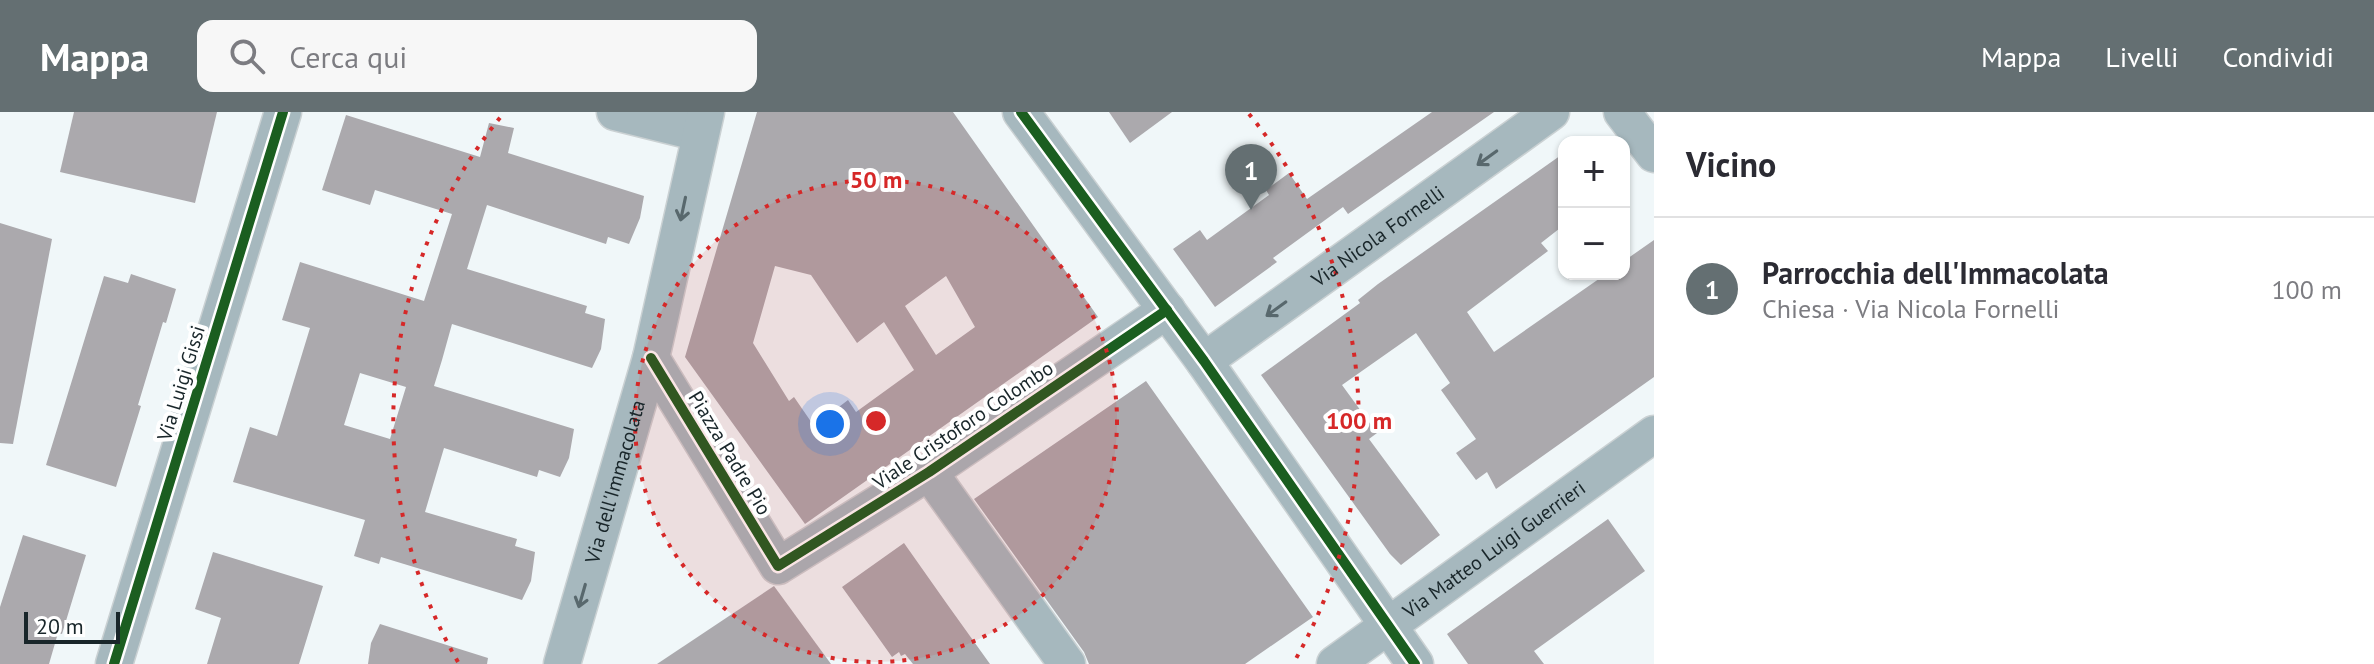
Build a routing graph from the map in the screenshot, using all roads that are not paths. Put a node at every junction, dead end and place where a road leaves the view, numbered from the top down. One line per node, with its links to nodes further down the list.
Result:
1 (283, 112): 15 (street, Via Luigi Gissi)
2 (615, 112): 6 (street)
3 (1021, 112): 8 (street)
4 (1551, 112): 10 (street, Via Nicola Fornelli, one-way to 10)
5 (1622, 112): 7 (street)
6 (703, 123): 9 (street, Via dell'Immacolata, one-way to 9)
7 (1654, 154)
8 (1167, 310): 10 (street); 12 (street, Viale Cristoforo Colombo)
9 (651, 358): 13 (street, Piazza Padre Pio); 16 (street, Via dell'Immacolata, one-way to 16)
10 (1204, 361): 14 (street)
11 (1654, 434): 14 (street, Via Matteo Luigi Guerrieri)
12 (929, 472): 13 (street, Viale Cristoforo Colombo); 17 (street)
13 (778, 566)
14 (1388, 625): 18 (street, Via Matteo Luigi Guerrieri); 19 (street)
15 (114, 664)
16 (562, 664)
17 (1067, 664)
18 (1335, 664)
19 (1415, 664)

